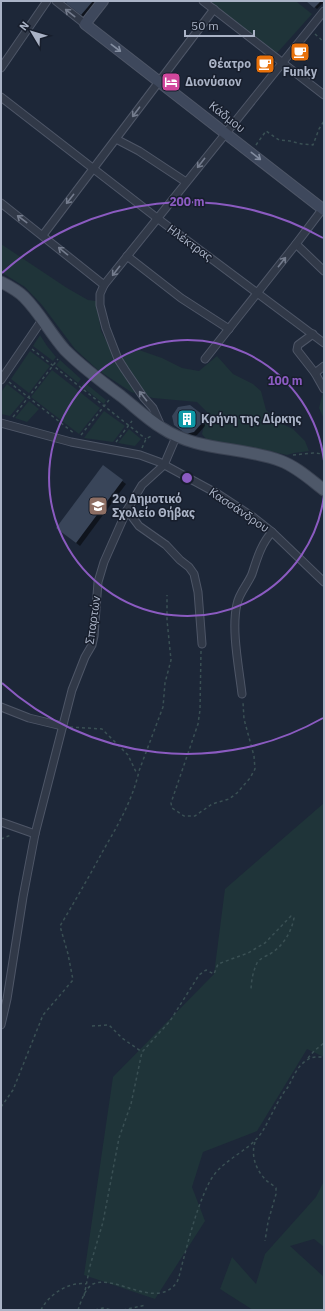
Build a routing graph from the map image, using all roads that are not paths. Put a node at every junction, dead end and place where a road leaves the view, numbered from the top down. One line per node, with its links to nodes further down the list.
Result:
1 (47, 1): 9 (street)
2 (56, 1): 7 (street, Κάδμου, one-way to 2)
3 (103, 1): 7 (main road)
4 (203, 1): 5 (street)
5 (214, 9): 8 (street); 10 (street)
6 (324, 11): 8 (street)
7 (85, 24): 10 (main road, Κάδμου, one-way to 10)
8 (282, 62): 11 (street); 13 (street)
9 (1, 68)
10 (160, 81): 13 (main road, Κάδμου); 14 (street, one-way to 14)
11 (324, 95)
12 (1, 97): 15 (street, Ηλέκτρας)
13 (226, 132): 16 (street, one-way to 16); 18 (main road, Κάδμου, one-way to 18)
14 (116, 139): 15 (street); 16 (street)
15 (94, 168): 19 (street, Ηλέκτρας); 20 (street, one-way to 20)
16 (186, 182): 19 (street)
17 (1, 203): 20 (street, one-way to 17)
18 (323, 208): 21 (street)
19 (157, 218): 22 (street); 26 (street, Ηλέκτρας)
20 (43, 235): 25 (street, one-way to 20)
21 (296, 244): 23 (street); 26 (street, one-way to 21)
22 (127, 256): 25 (street, one-way to 25); 28 (street)
23 (324, 271)
24 (1, 282): 27 (main road)
25 (104, 285): 37 (street, one-way to 25)
26 (258, 292): 28 (street); 29 (street, Ηλέκτρας)
27 (42, 320): 34 (street); 37 (main road)
28 (229, 329): 31 (street)
29 (313, 334): 30 (street, Ηλέκτρας); 33 (street)
30 (324, 343)
31 (205, 359)
32 (324, 366): 33 (street)
33 (315, 373): 35 (street)
34 (2, 379)
35 (324, 389)
36 (1, 423): 39 (street, Κασσάνδρου)
37 (162, 429): 38 (main road)
38 (176, 437): 39 (street); 40 (main road)
39 (164, 465): 41 (street, Σπαρτών); 42 (street, Κασσάνδρου)
40 (324, 490)
41 (127, 510): 44 (street); 47 (street, Σπαρτών)
42 (272, 532): 43 (street, Κασσάνδρου); 45 (street)
43 (324, 582)
44 (202, 644)
45 (242, 694)
46 (1, 707): 47 (street)
47 (62, 726): 49 (street, Σπαρτών)
48 (1, 822): 49 (street)
49 (35, 834): 50 (street, Σπαρτών)
50 (1, 1025)

